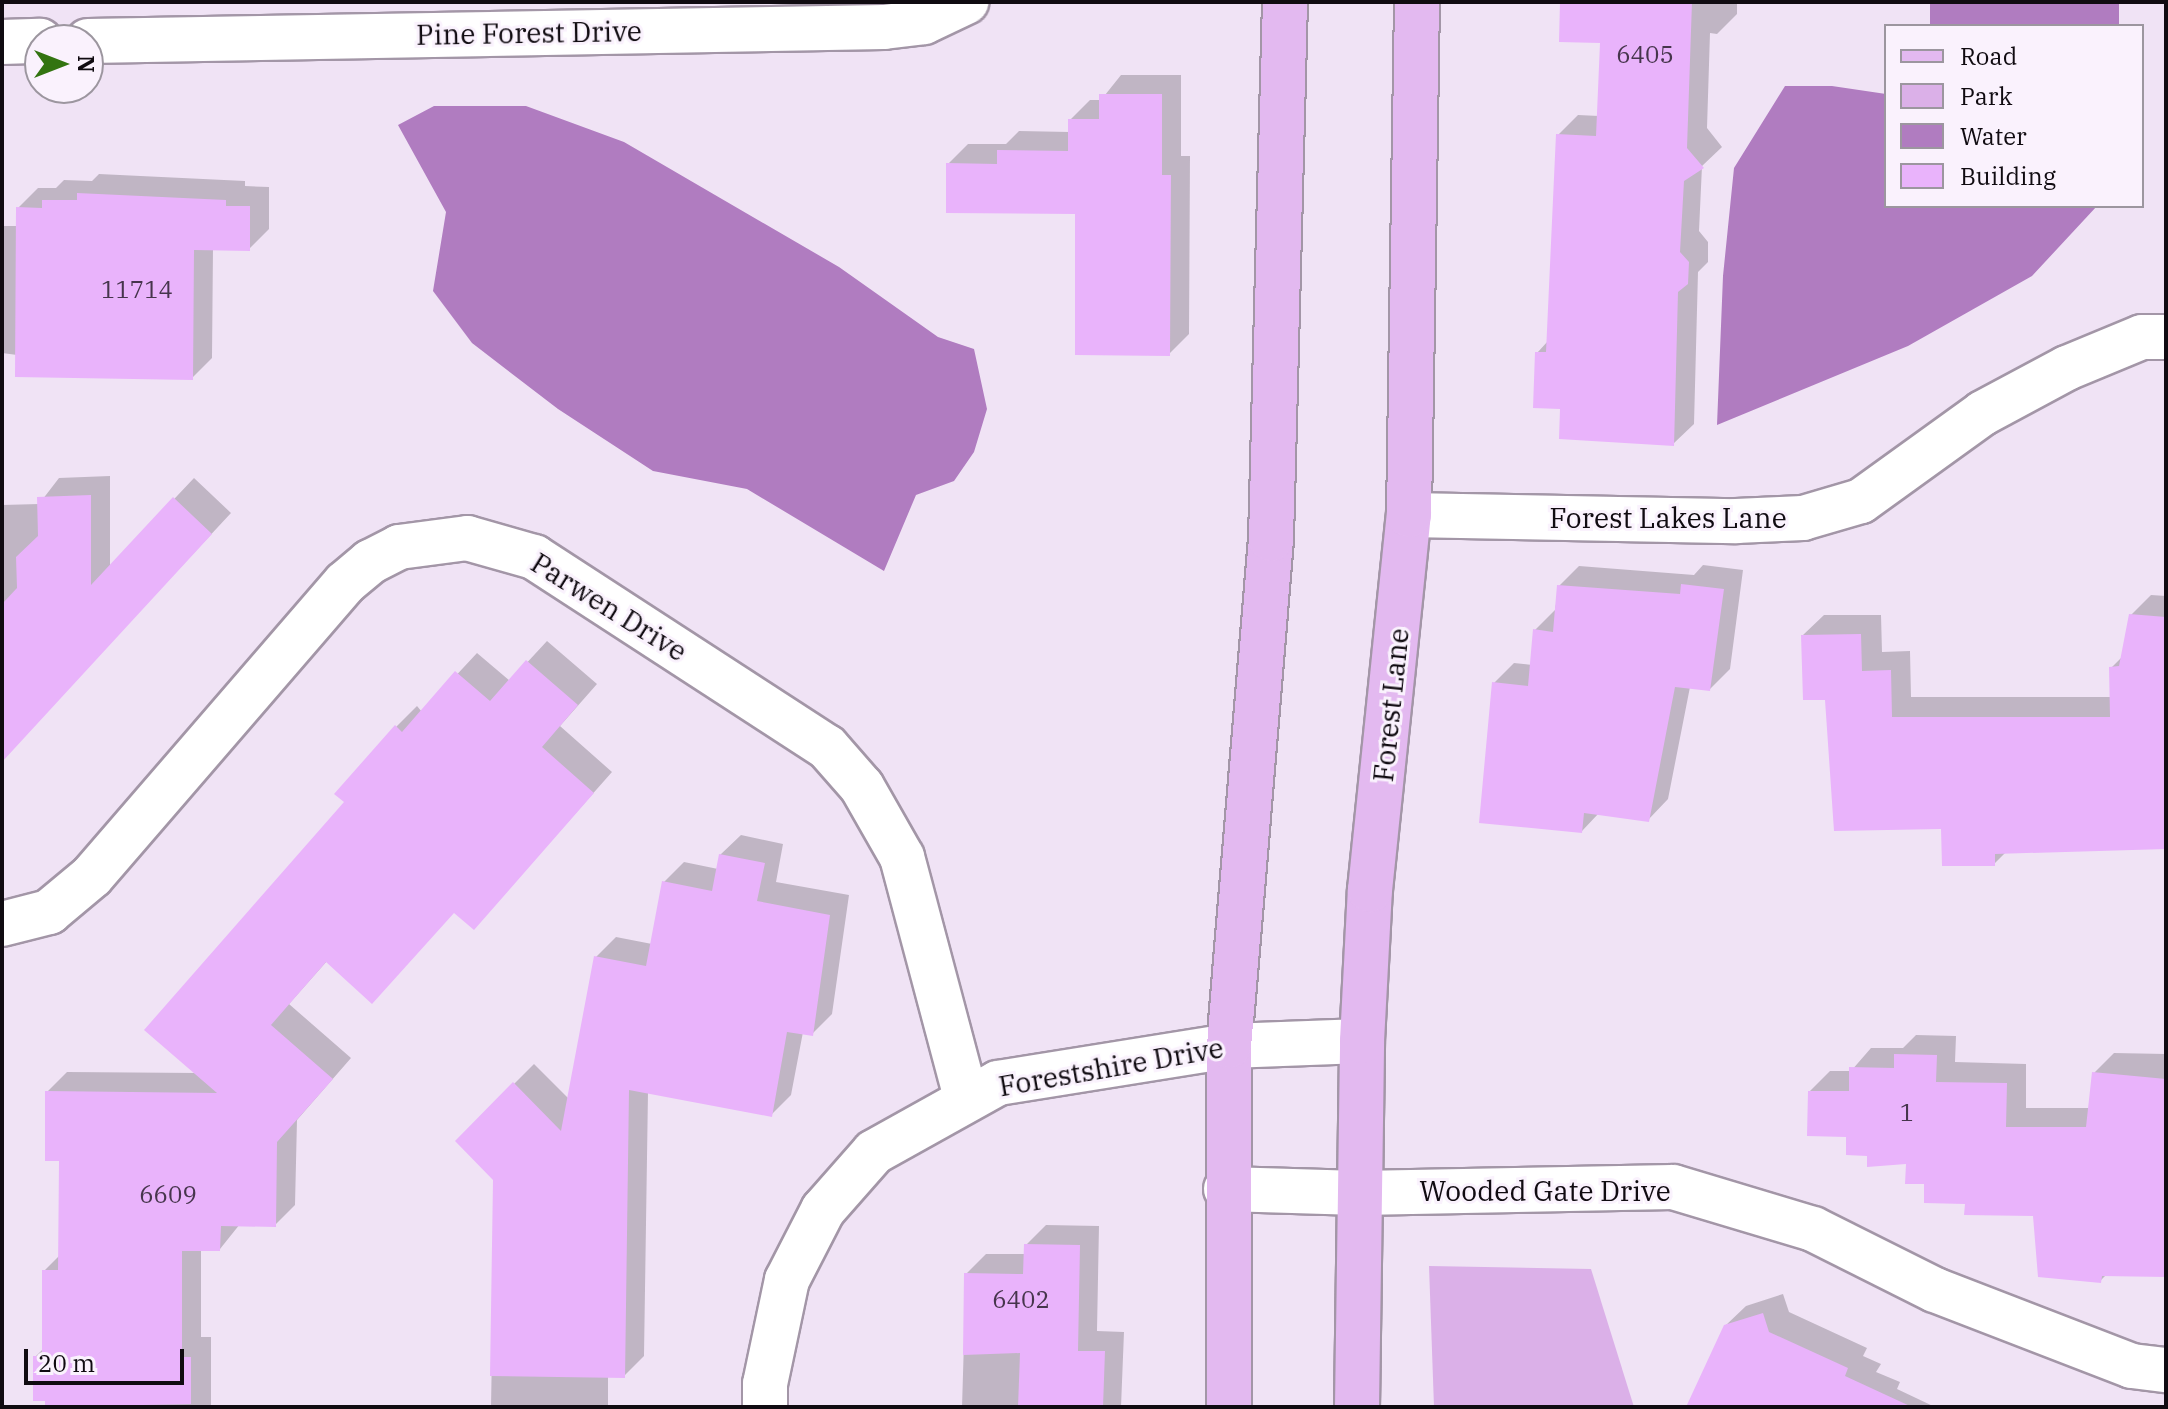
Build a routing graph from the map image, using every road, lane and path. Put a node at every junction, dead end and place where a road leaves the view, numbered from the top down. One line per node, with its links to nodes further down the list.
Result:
1 (966, 2): 5 (street, Pine Forest Drive)
2 (1285, 2): 11 (main road)
3 (1417, 2): 8 (main road, Forest Lane)
4 (24, 41): 6 (street)
5 (104, 41)
6 (2, 42)
7 (2166, 337): 8 (street, Forest Lakes Lane)
8 (1409, 515): 10 (main road, Forest Lane)
9 (2, 924): 12 (street, Parwen Drive)
10 (1362, 1041): 11 (street, Forestshire Drive); 14 (main road, Forest Lane)
11 (1229, 1046): 12 (street, Forestshire Drive); 13 (main road)
12 (966, 1097): 16 (street, Forestshire Drive)
13 (1226, 1189): 14 (street, Wooded Gate Drive); 17 (main road)
14 (1359, 1193): 15 (street, Wooded Gate Drive); 18 (main road, Forest Lane)
15 (2166, 1370)
16 (765, 1407)
17 (1229, 1407)
18 (1357, 1407)

